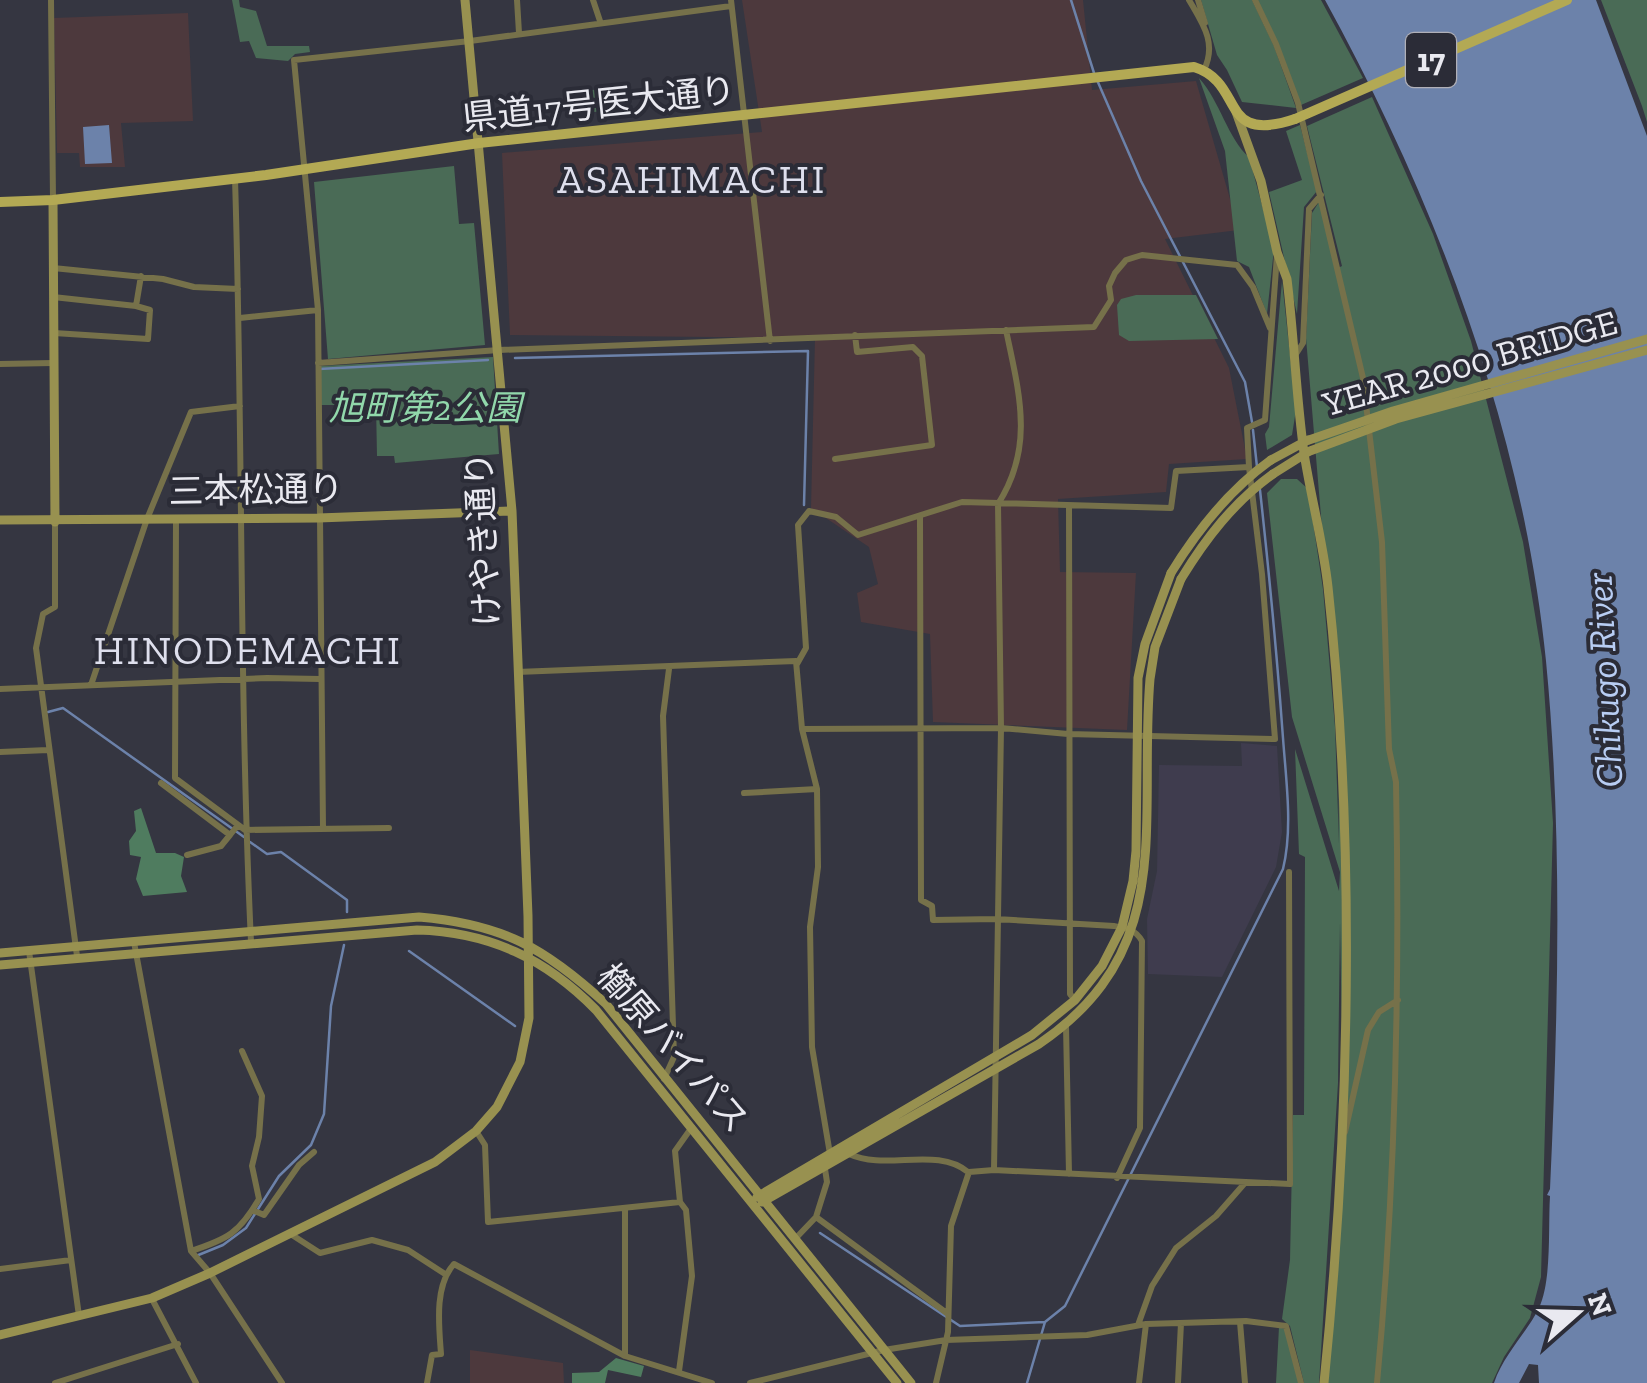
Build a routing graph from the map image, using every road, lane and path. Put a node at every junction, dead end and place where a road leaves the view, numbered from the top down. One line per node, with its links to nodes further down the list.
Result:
1 (51, 0): 21 (street)
2 (466, 0): 13 (street, けやき通り)
3 (517, 0): 12 (street)
4 (592, 0): 10 (street)
5 (1189, 0): 11 (street)
6 (1198, 0): 11 (street)
7 (1254, 0): 20 (street)
8 (1567, 0): 15 (main road, 17, bridge)
9 (731, 3): 10 (street); 16 (street)
10 (600, 21): 12 (street)
11 (1205, 32): 14 (street)
12 (519, 33): 13 (street)
13 (470, 41): 17 (street, けやき通り); 18 (street)
14 (1204, 70): 15 (main road, 17); 16 (main road, 県道17号医大通り)
15 (1236, 112): 23 (street)
16 (746, 116): 17 (main road, 県道17号医大通り); 36 (street)
17 (479, 143): 18 (main road, 県道17号医大通り); 37 (street, けやき通り)
18 (302, 170): 19 (main road, 県道17号医大通り); 29 (street)
19 (234, 179): 21 (main road, 県道17号医大通り); 26 (street)
20 (1321, 195): 39 (street); 93 (street)
21 (52, 200): 22 (main road, 県道17号医大通り); 24 (street)
22 (0, 202)
23 (1277, 252): 31 (street); 39 (street)
24 (53, 268): 25 (street); 27 (street)
25 (141, 276): 26 (street); 28 (street)
26 (238, 289): 30 (street)
27 (53, 297): 28 (street); 33 (street)
28 (136, 306): 33 (street)
29 (318, 310): 30 (street); 41 (street)
30 (240, 318): 43 (street)
31 (1270, 328): 32 (street); 46 (street)
32 (1006, 330): 34 (street); 47 (street)
33 (53, 334): 40 (street)
34 (855, 335): 36 (street); 45 (street)
35 (1647, 340): 44 (street, YEAR 2000 BRIDGE, bridge)
36 (770, 341): 37 (street)
37 (499, 350): 41 (street); 49 (street, けやき通り)
38 (1647, 350): 44 (street, YEAR 2000 BRIDGE, bridge)
39 (1296, 354): 44 (street)
40 (53, 363): 42 (street); 56 (street)
41 (318, 363): 50 (street)
42 (0, 364)
43 (240, 406): 52 (street); 54 (street)
44 (1307, 447): 70 (street, bridge); 70 (street, bridge); 103 (street)
45 (836, 459)
46 (1249, 467): 48 (street); 70 (street)
47 (998, 504): 48 (street); 51 (street); 67 (street)
48 (1069, 506): 69 (street)
49 (512, 511): 50 (street, 三本松通り); 59 (street, けやき通り)
50 (318, 518): 54 (street, 三本松通り); 60 (street)
51 (920, 518): 57 (street); 66 (street)
52 (148, 519): 53 (street, 三本松通り); 56 (street, 三本松通り); 63 (street)
53 (176, 519): 54 (street, 三本松通り); 62 (street)
54 (242, 519): 61 (street)
55 (0, 520): 56 (street, 三本松通り)
56 (55, 522): 64 (street)
57 (796, 664): 58 (street); 68 (street)
58 (669, 668): 59 (street); 99 (street)
59 (516, 672): 86 (street, けやき通り)
60 (320, 679): 61 (street); 77 (street)
61 (244, 681): 62 (street); 76 (street)
62 (174, 682): 63 (street); 76 (street)
63 (91, 685): 64 (street)
64 (39, 688): 65 (street); 71 (street)
65 (0, 689)
66 (922, 728): 67 (street); 68 (street); 82 (street)
67 (1000, 728): 69 (street); 82 (street)
68 (802, 729): 74 (street)
69 (1068, 734): 70 (street); 83 (street)
70 (1142, 736): 84 (street)
71 (48, 750): 72 (street); 88 (street)
72 (0, 752)
73 (161, 783): 79 (street)
74 (816, 789): 75 (street); 105 (street)
75 (744, 794)
76 (242, 828): 77 (street); 79 (street); 85 (street)
77 (323, 828): 78 (street)
78 (389, 828)
79 (230, 835): 80 (street)
80 (187, 854)
81 (1290, 872): 112 (street)
82 (996, 919): 83 (street); 97 (street)
83 (1069, 924): 84 (street); 94 (street)
84 (1127, 928): 94 (street); 95 (street); 111 (street)
85 (251, 937): 86 (street, 櫛原バイパス); 87 (street, 櫛原バイパス); 91 (street, 櫛原バイパス)
86 (528, 942): 91 (street, けやき通り); 99 (street, 櫛原バイパス)
87 (134, 947): 88 (street, 櫛原バイパス); 121 (street)
88 (77, 951): 90 (street, 櫛原バイパス)
89 (0, 953): 90 (street, 櫛原バイパス)
90 (30, 956): 92 (street, 櫛原バイパス); 122 (street)
91 (528, 957): 100 (street, 櫛原バイパス); 102 (street, けやき通り)
92 (0, 965)
93 (1399, 999): 103 (street); 153 (street)
94 (1074, 1000): 97 (street)
95 (1066, 1026): 98 (street); 110 (street)
96 (242, 1050): 117 (street)
97 (996, 1057): 98 (street); 105 (street)
98 (995, 1069): 106 (street); 108 (street)
99 (667, 1077): 100 (street); 113 (street, 櫛原バイパス)
100 (658, 1086): 101 (street, 櫛原バイパス)
101 (692, 1128): 114 (street); 115 (street, 櫛原バイパス)
102 (476, 1130): 116 (street); 119 (street, けやき通り)
103 (1340, 1150): 152 (street)
104 (314, 1152): 117 (street)
105 (830, 1154): 113 (street)
106 (849, 1154): 107 (street); 109 (street)
107 (824, 1168): 113 (street); 118 (street)
108 (994, 1170): 109 (street); 110 (street)
109 (968, 1172): 127 (street)
110 (1068, 1174): 111 (street)
111 (1125, 1178): 112 (street)
112 (1244, 1183): 131 (street)
113 (763, 1198): 115 (street); 120 (street, 櫛原バイパス)
114 (680, 1202): 116 (street); 137 (street)
115 (752, 1203): 135 (street, 櫛原バイパス)
116 (625, 1208): 136 (street)
117 (252, 1210): 121 (street)
118 (816, 1217): 120 (street); 127 (street)
119 (289, 1233): 124 (street, けやき通り); 125 (street)
120 (795, 1238): 135 (street, 櫛原バイパス)
121 (191, 1251): 124 (street)
122 (71, 1260): 123 (street); 128 (street)
123 (0, 1269)
124 (210, 1272): 126 (street, けやき通り); 141 (street)
125 (445, 1274): 136 (street); 142 (street)
126 (152, 1298): 128 (street, けやき通り); 134 (street)
127 (948, 1314): 133 (street)
128 (80, 1317): 132 (street, けやき通り)
129 (1240, 1322): 130 (street); 150 (street); 151 (street)
130 (1180, 1323): 131 (street); 149 (street)
131 (1142, 1325): 133 (street); 148 (street)
132 (0, 1335)
133 (947, 1336): 135 (street); 147 (street)
134 (178, 1344): 139 (street); 140 (street)
135 (879, 1352): 138 (street); 145 (street, 櫛原バイパス); 146 (street, 櫛原バイパス)
136 (625, 1356): 137 (street)
137 (679, 1371): 143 (street)
138 (782, 1380): 144 (street)
139 (55, 1383)
140 (196, 1383)
141 (282, 1383)
142 (427, 1383)
143 (712, 1383)
144 (750, 1383)
145 (897, 1383)
146 (911, 1383)
147 (936, 1383)
148 (1139, 1383)
149 (1178, 1383)
150 (1245, 1383)
151 (1301, 1383)
152 (1324, 1383)
153 (1378, 1383)

